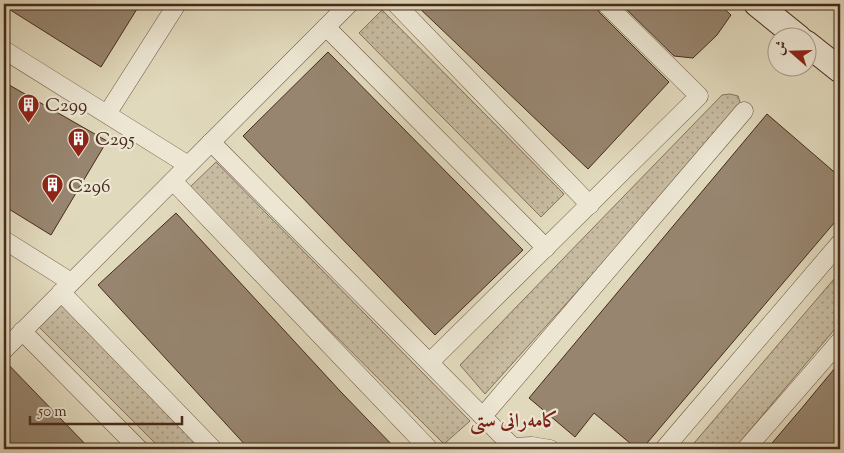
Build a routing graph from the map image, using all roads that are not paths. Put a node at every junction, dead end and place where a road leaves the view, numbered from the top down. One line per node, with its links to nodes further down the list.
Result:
1 (177, 4): 12 (street)
2 (349, 4): 6 (street)
3 (396, 4): 16 (street)
4 (606, 4): 16 (street)
5 (757, 4): 7 (street)
6 (326, 27): 13 (street); 19 (street)
7 (787, 28)
8 (4, 50): 12 (street)
9 (816, 51): 10 (street)
10 (840, 70)
11 (744, 111): 25 (street)
12 (107, 114): 14 (street)
13 (211, 142): 14 (street); 24 (street)
14 (188, 165): 15 (street)
15 (173, 181): 20 (street); 29 (street)
16 (590, 205): 19 (street)
17 (4, 240): 20 (street)
18 (840, 243): 31 (street)
19 (546, 248): 24 (street)
20 (66, 287): 21 (street); 28 (street)
21 (22, 331): 23 (street); 27 (street)
22 (840, 342): 32 (street)
23 (4, 350)
24 (430, 362): 25 (street)
25 (483, 416): 26 (street)
26 (513, 448): 30 (street)
27 (139, 449)
28 (213, 449)
29 (429, 449)
30 (550, 449)
31 (664, 449)
32 (746, 449)

